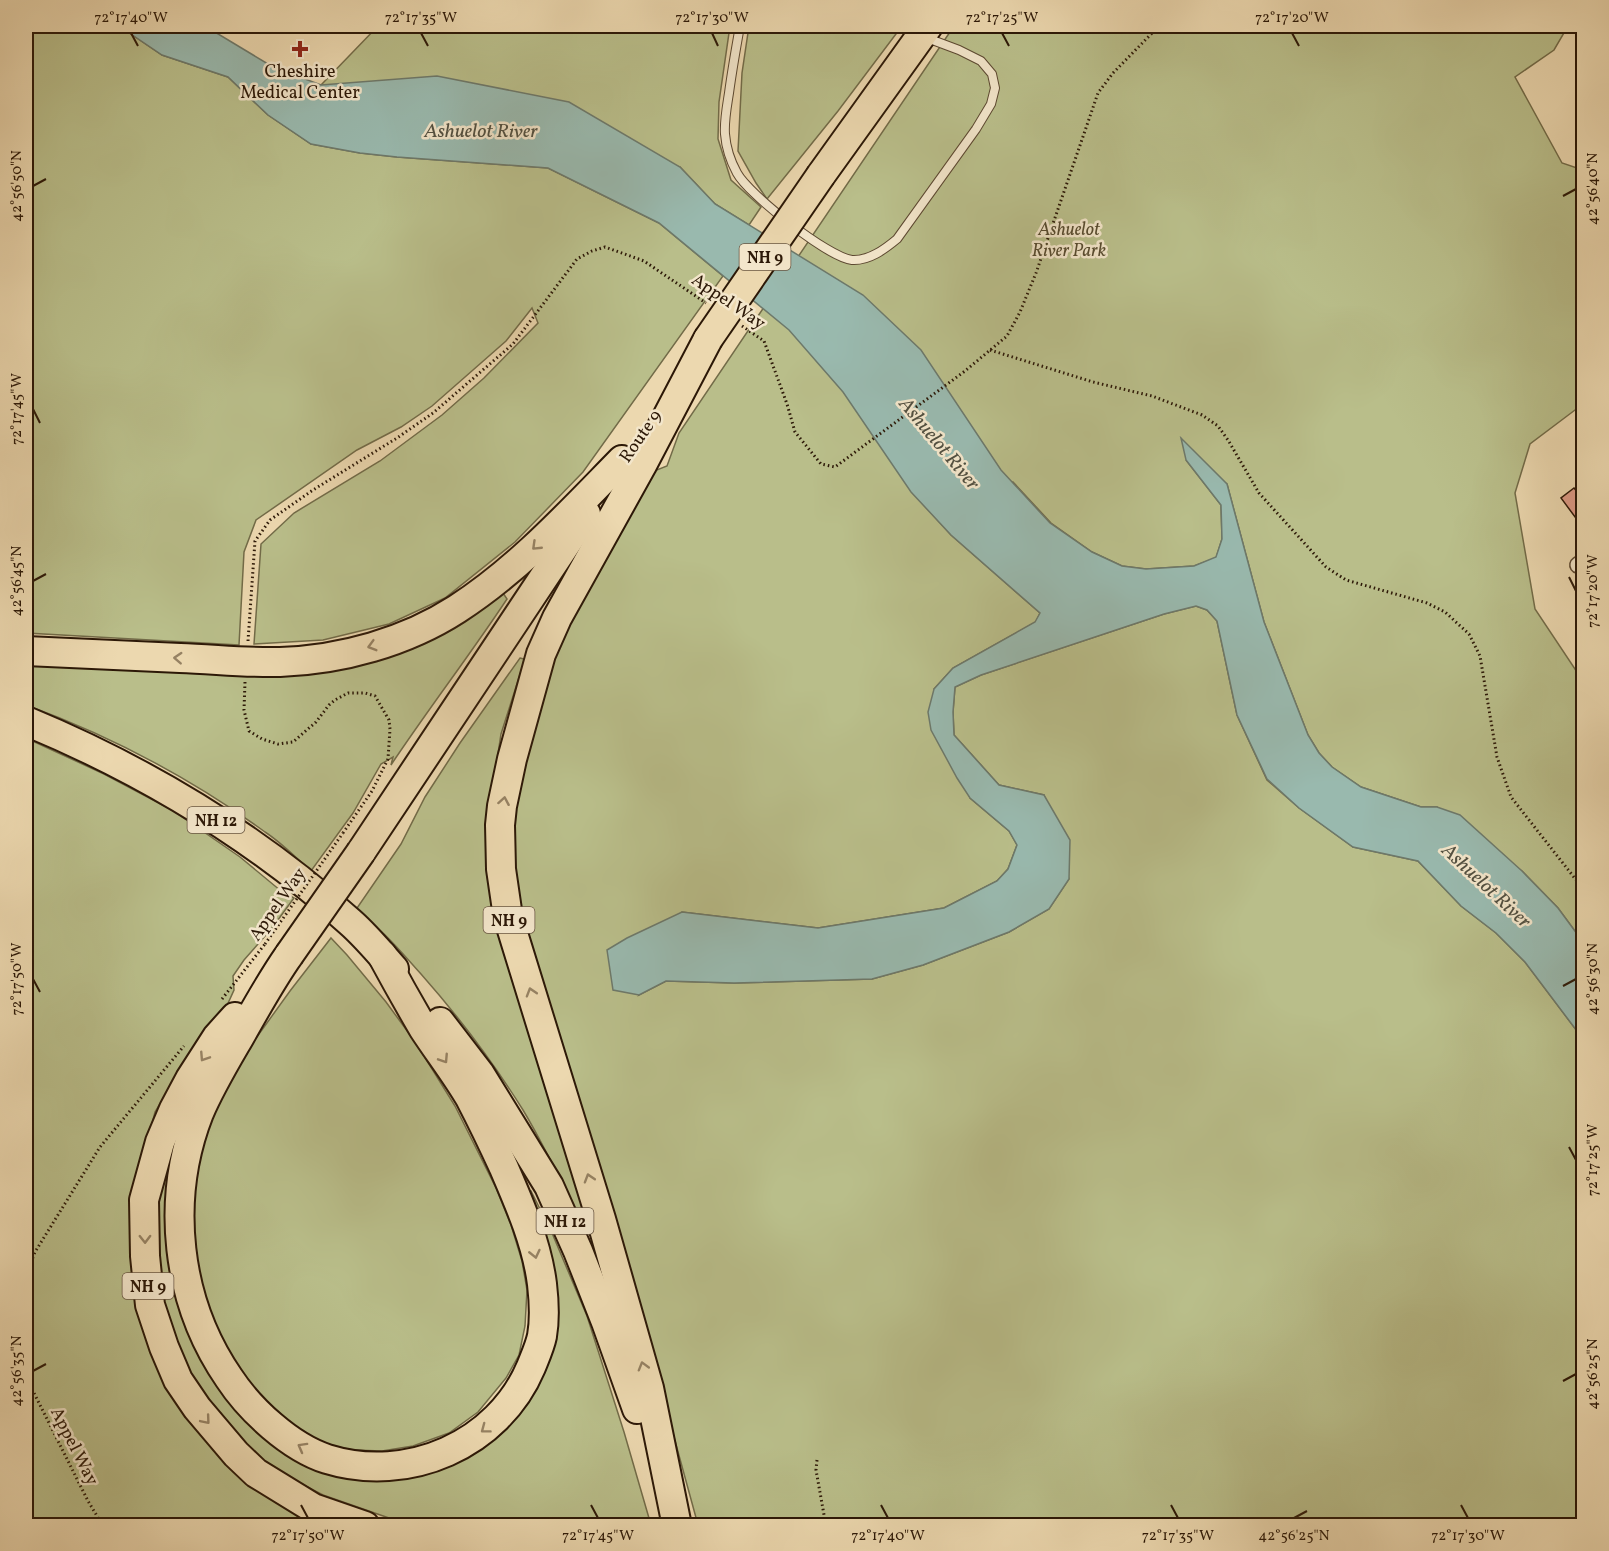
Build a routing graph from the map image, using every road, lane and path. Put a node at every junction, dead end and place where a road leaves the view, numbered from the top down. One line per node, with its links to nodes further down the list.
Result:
1 (740, 26): 3 (lane)
2 (1159, 26): 7 (path, Appel Way)
3 (924, 30): 6 (highway, Route 9 / NH 9, bridge)
4 (714, 308): 9 (path, Appel Way)
5 (734, 321): 7 (path, Appel Way)
6 (708, 339): 8 (highway, Route 9 / NH 9); 25 (highway, NH 9, one-way to 6)
7 (990, 350): 14 (path)
8 (622, 460): 10 (highway, one-way to 10); 13 (highway, Route 9 / NH 9)
9 (248, 642)
10 (26, 651)
11 (245, 680): 13 (path, Appel Way)
12 (26, 721): 16 (highway, NH 12)
13 (352, 842): 15 (highway, NH 9, bridge); 15 (path, Appel Way, bridge)
14 (1584, 890)
15 (277, 950): 17 (highway, NH 9); 18 (path, Appel Way)
16 (382, 955): 17 (highway, one-way to 17); 25 (highway, NH 12)
17 (270, 982): 24 (highway, NH 9, one-way to 24)
18 (216, 1007)
19 (187, 1042): 20 (path)
20 (26, 1275)
21 (26, 1377): 23 (path, Appel Way)
22 (817, 1460): 26 (path)
23 (104, 1526)
24 (365, 1526)
25 (676, 1526)
26 (826, 1526)

